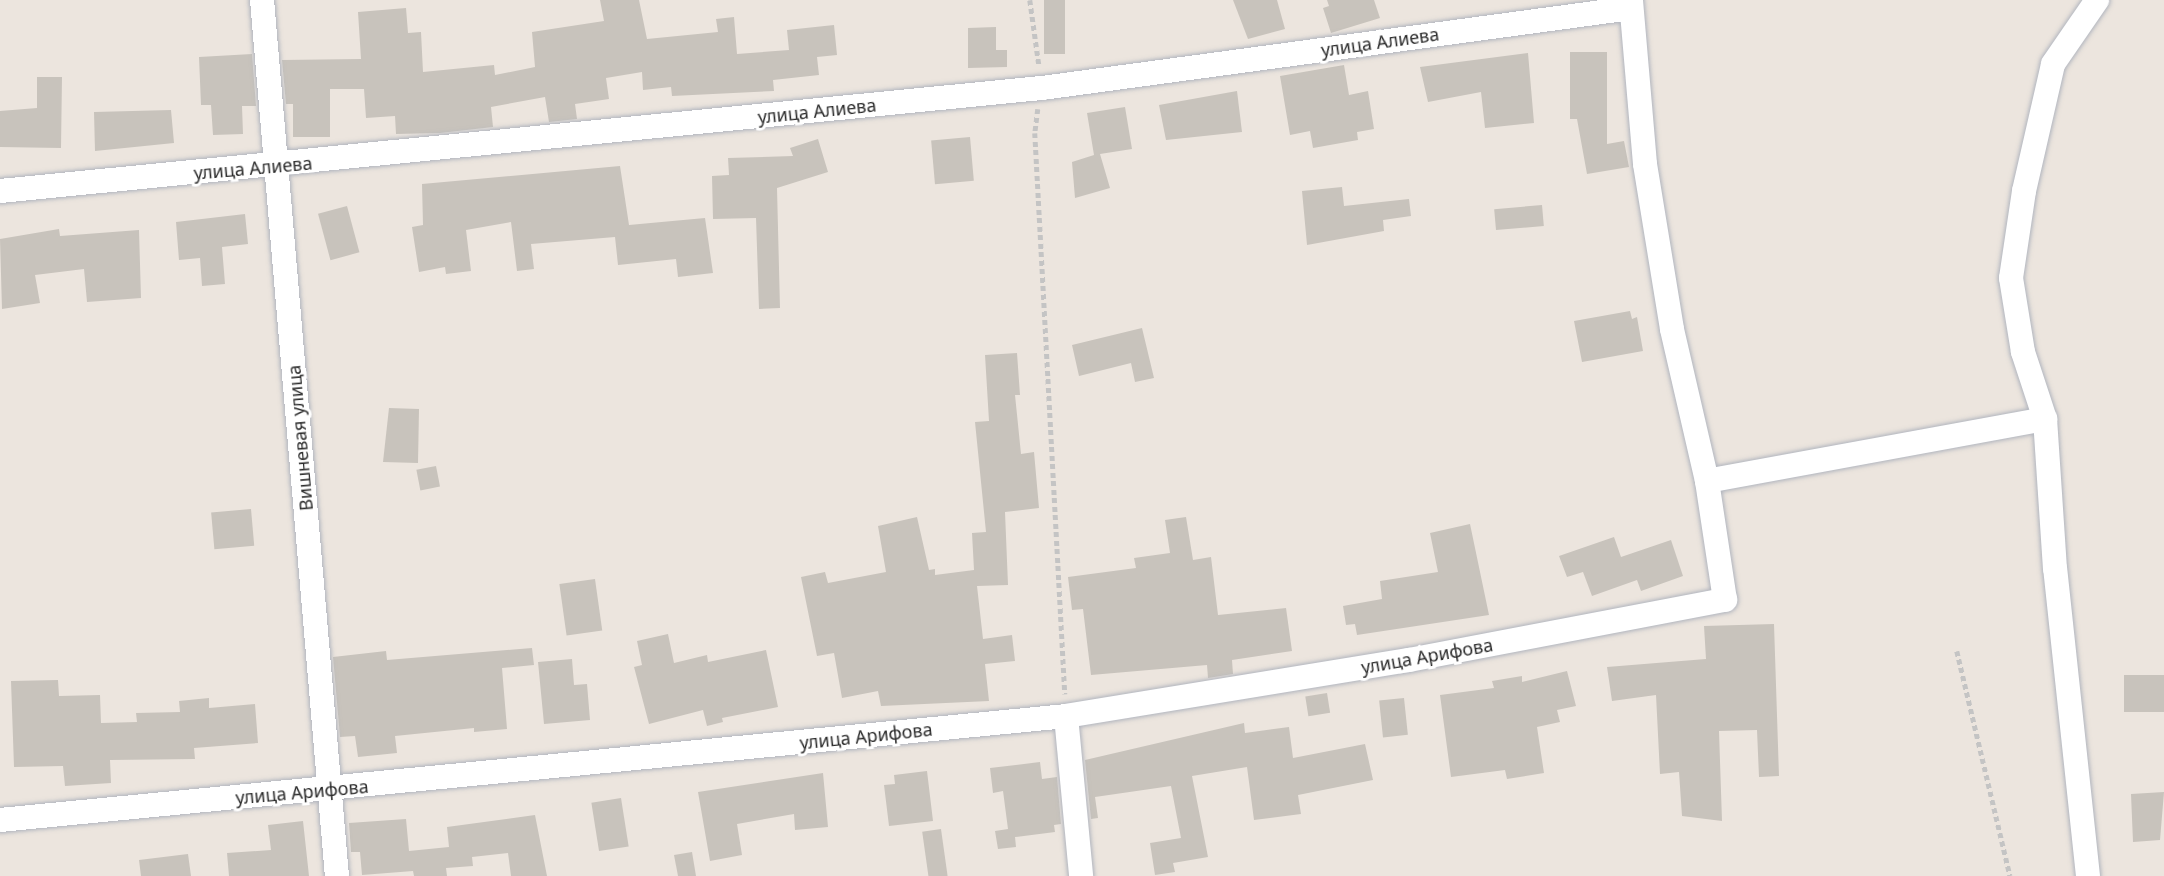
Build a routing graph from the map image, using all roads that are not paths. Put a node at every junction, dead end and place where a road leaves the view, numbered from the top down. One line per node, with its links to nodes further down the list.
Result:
1 (262, 0): 4 (street, Вишневая улица)
2 (2096, 0): 6 (street)
3 (1631, 4): 4 (street, улица Алиева); 7 (street)
4 (278, 166): 5 (street, улица Алиева); 9 (street, Вишневая улица)
5 (0, 191)
6 (2045, 419): 7 (street); 13 (street)
7 (1707, 481): 8 (street, улица Арифова)
8 (1066, 716): 9 (street, улица Арифова); 12 (street)
9 (328, 790): 10 (street, улица Арифова); 11 (street, Вишневая улица)
10 (0, 820)
11 (337, 876)
12 (1081, 876)
13 (2088, 876)

